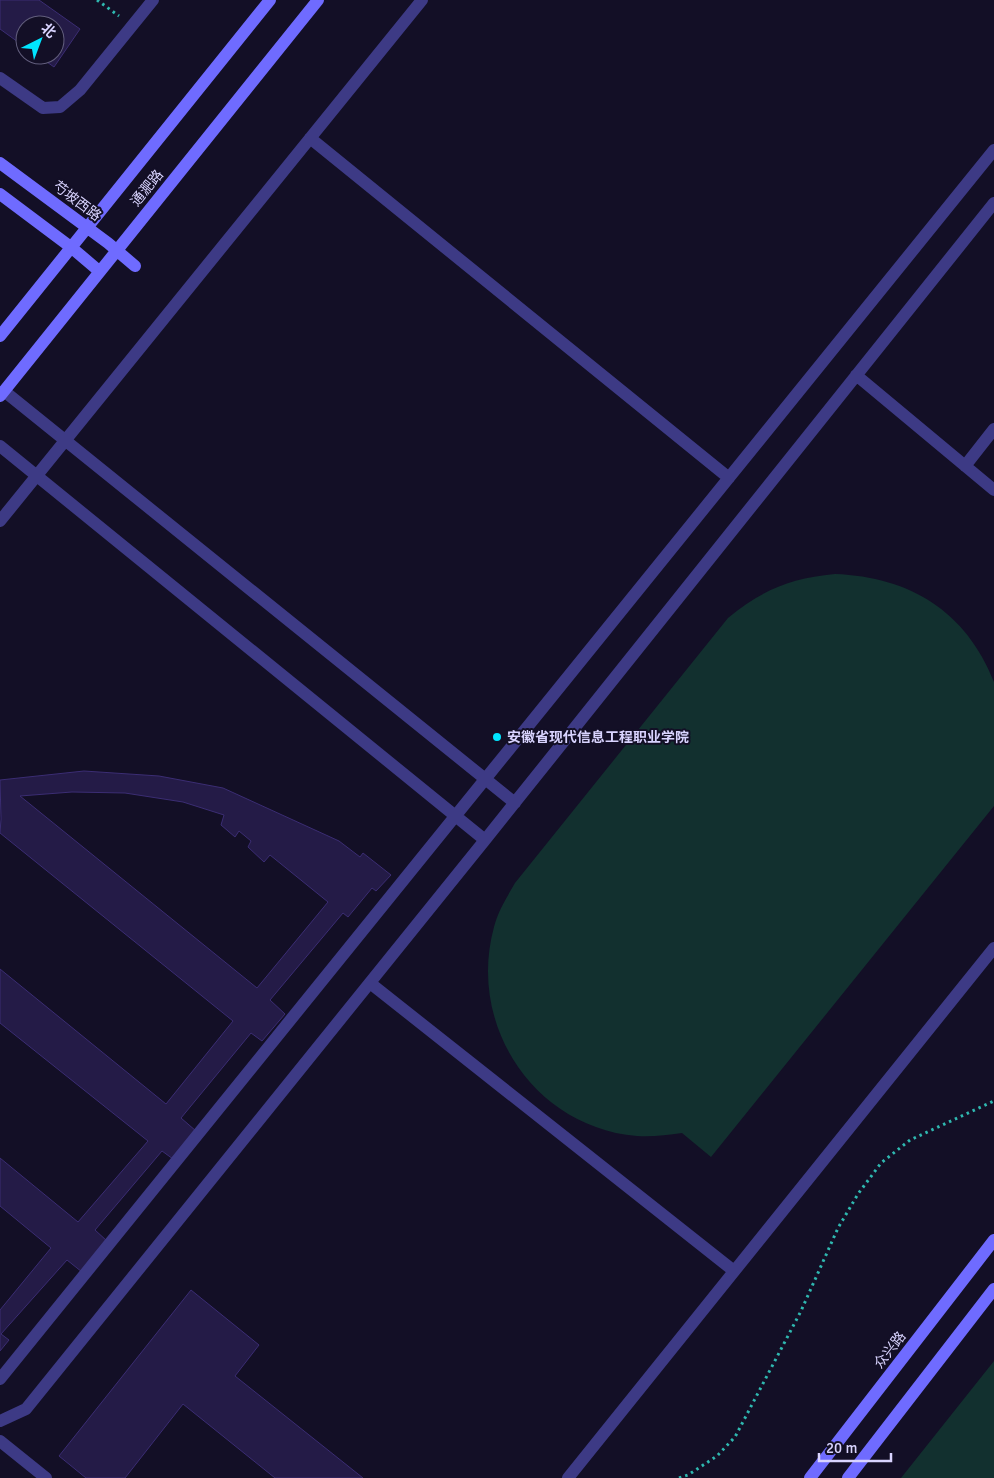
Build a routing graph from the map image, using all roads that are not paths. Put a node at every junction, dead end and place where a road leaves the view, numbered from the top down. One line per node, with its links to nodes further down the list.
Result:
1 (153, 0): 5 (lane)
2 (270, 0): 11 (main road, 通淝路)
3 (318, 0): 13 (main road, 通淝路)
4 (422, 0): 6 (lane)
5 (0, 78)
6 (310, 138): 20 (lane); 22 (lane)
7 (994, 150): 20 (lane)
8 (0, 162): 12 (main road, 芍坡西路)
9 (0, 194): 11 (main road)
10 (994, 203): 15 (lane)
11 (72, 248): 13 (main road); 14 (main road, 通淝路)
12 (135, 266)
13 (99, 271): 16 (main road, 通淝路)
14 (0, 336)
15 (856, 376): 19 (lane); 24 (lane)
16 (2, 394): 23 (lane)
17 (994, 429): 19 (lane)
18 (0, 446): 25 (lane)
19 (965, 466): 21 (lane)
20 (729, 478): 23 (lane)
21 (994, 490)
22 (0, 520)
23 (485, 780): 24 (lane); 25 (lane)
24 (515, 803): 26 (lane)
25 (456, 816): 26 (lane); 32 (lane)
26 (485, 840): 28 (lane)
27 (994, 948): 30 (lane)
28 (370, 983): 30 (lane); 33 (lane)
29 (994, 1240): 37 (main road, 众兴路)
30 (734, 1271): 36 (lane)
31 (994, 1289): 38 (main road)
32 (0, 1379)
33 (0, 1421)
34 (0, 1441): 35 (lane)
35 (46, 1478)
36 (568, 1478)
37 (810, 1478)
38 (848, 1478)

